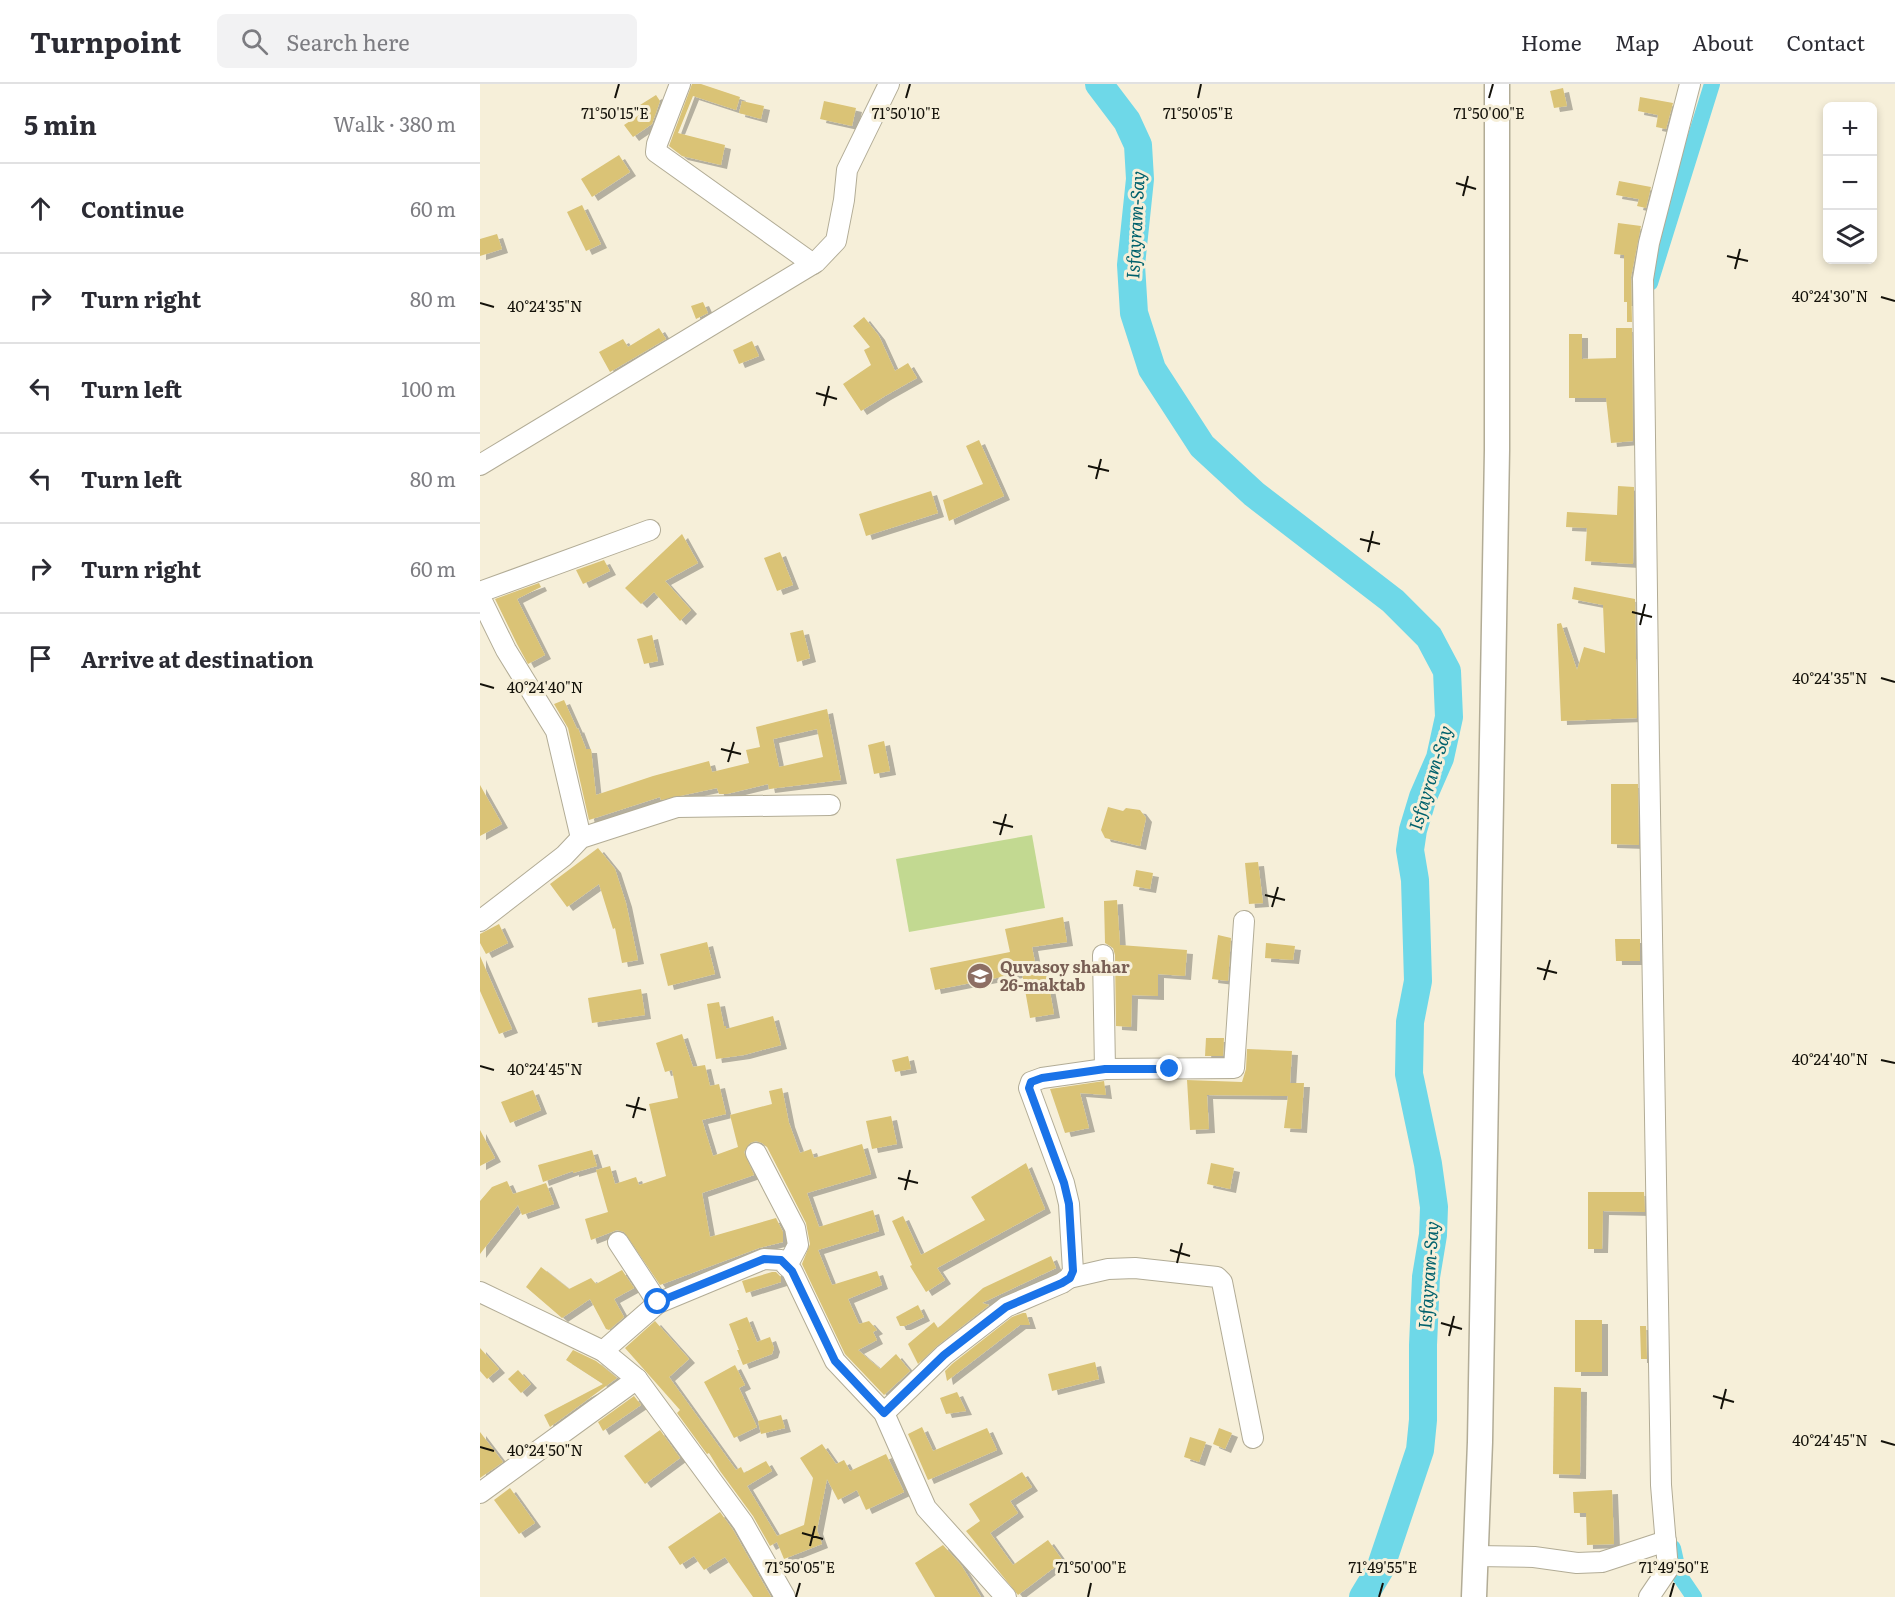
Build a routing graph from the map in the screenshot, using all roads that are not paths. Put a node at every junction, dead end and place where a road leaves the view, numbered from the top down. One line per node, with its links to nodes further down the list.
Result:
1 (680, 84): 5 (street)
2 (889, 84): 5 (street)
3 (1497, 84): 28 (main road)
4 (1690, 84): 27 (street)
5 (813, 264): 6 (street)
6 (480, 465)
7 (650, 530): 8 (street)
8 (480, 592)
9 (480, 597): 11 (street)
10 (830, 805): 11 (street)
11 (581, 838): 12 (street)
12 (481, 918)
13 (1245, 921): 15 (street)
14 (1103, 955): 15 (street)
15 (1105, 1069): 19 (street)
16 (756, 1153): 18 (street)
17 (618, 1242): 21 (street)
18 (788, 1266): 21 (street); 24 (street)
19 (1070, 1278): 24 (street); 25 (street)
20 (480, 1292): 22 (street)
21 (658, 1302): 22 (street)
22 (603, 1351): 23 (street)
23 (637, 1379): 26 (street); 29 (street)
24 (884, 1413): 30 (street)
25 (1253, 1438)
26 (480, 1493)
27 (1666, 1541): 28 (street); 32 (street)
28 (1476, 1556): 31 (main road)
29 (784, 1597)
30 (1006, 1597)
31 (1474, 1597)
32 (1649, 1597)

